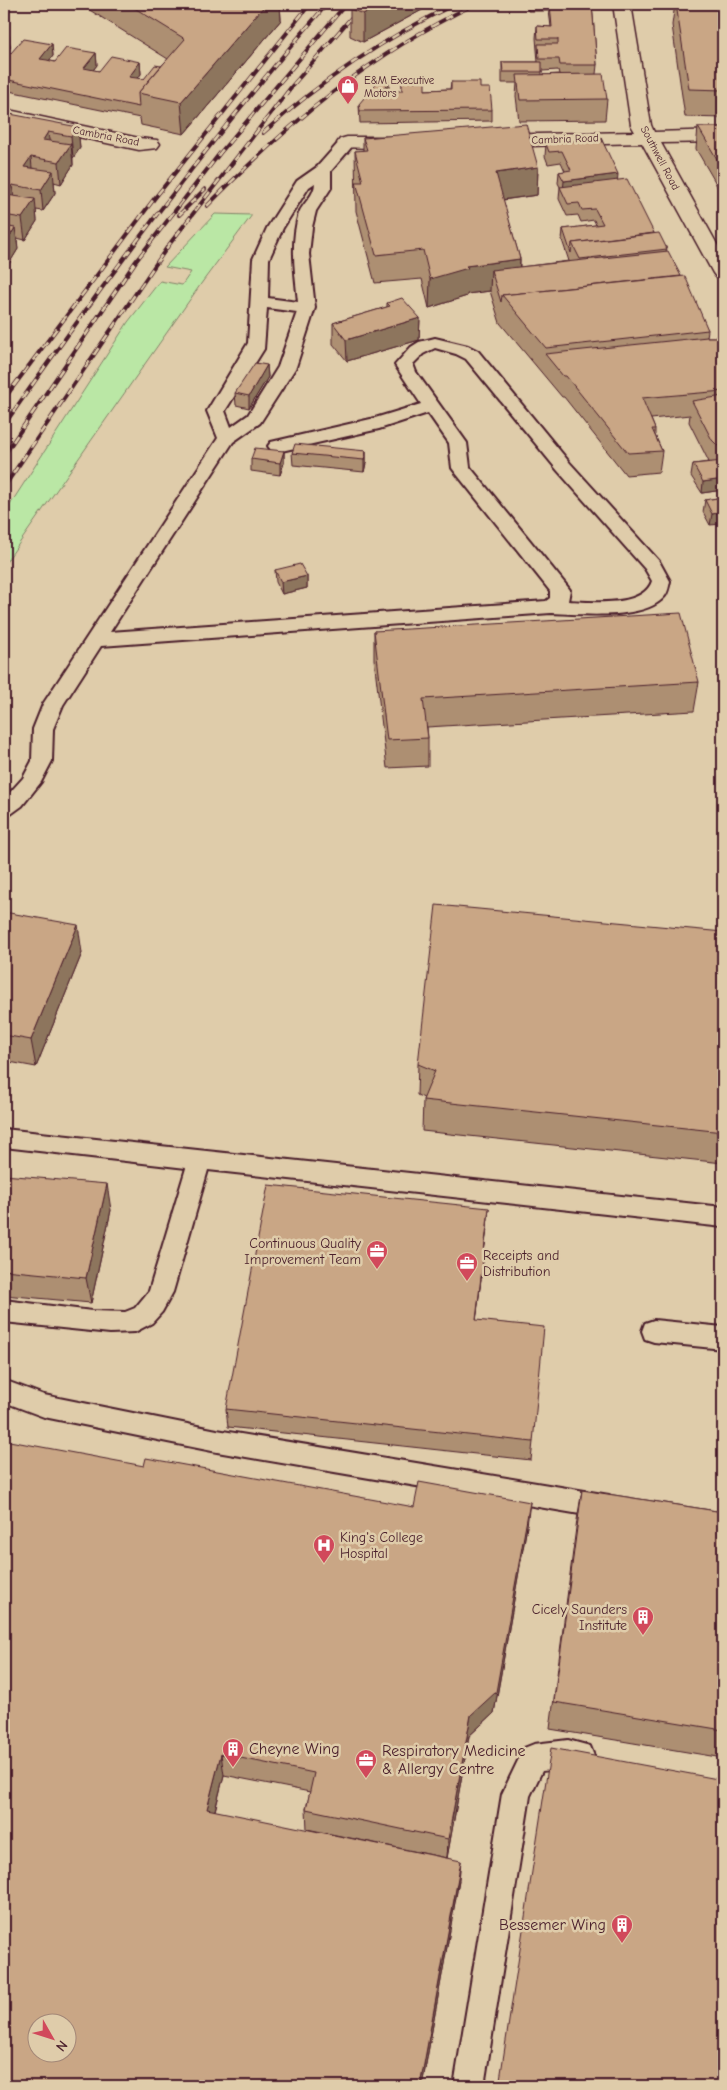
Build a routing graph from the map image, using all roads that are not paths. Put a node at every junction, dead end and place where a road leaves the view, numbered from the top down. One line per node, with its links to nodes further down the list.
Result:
1 (622, 4): 4 (street, Southwell Road)
2 (4, 115): 8 (street, Cambria Road)
3 (723, 136): 4 (street, Cambria Road)
4 (646, 137): 5 (street, Cambria Road); 10 (street, Southwell Road)
5 (472, 142)
6 (347, 143): 7 (street); 9 (lane)
7 (414, 143)
8 (150, 144)
9 (323, 170): 11 (lane); 12 (lane)
10 (723, 272)
11 (259, 302): 12 (lane); 14 (lane)
12 (307, 308): 14 (lane)
13 (433, 406): 15 (lane); 16 (lane); 16 (lane)
14 (227, 438): 17 (lane)
15 (277, 446)
16 (551, 607): 17 (lane)
17 (95, 640): 18 (lane)
18 (4, 809)
19 (4, 1138): 20 (lane)
20 (200, 1159): 21 (lane); 22 (lane)
21 (723, 1217)
22 (4, 1311)
23 (654, 1331): 24 (lane)
24 (723, 1338)
25 (4, 1391): 26 (lane)
26 (632, 1512)
27 (606, 1761): 28 (lane)
28 (470, 2086)

